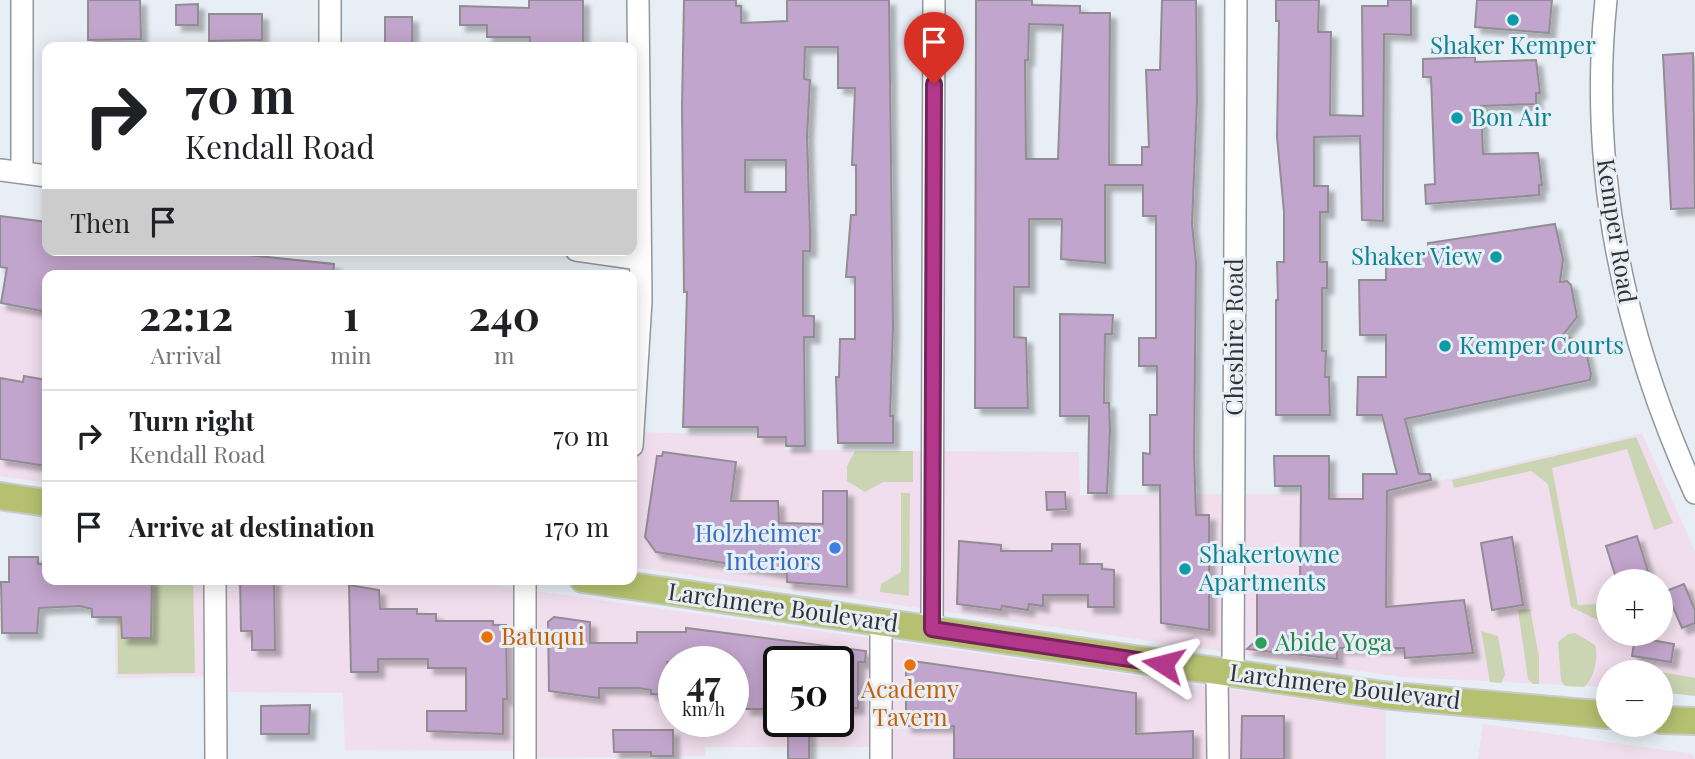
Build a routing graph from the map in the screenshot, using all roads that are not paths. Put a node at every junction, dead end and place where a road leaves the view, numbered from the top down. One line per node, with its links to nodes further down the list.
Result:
1 (22, 0): 9 (street)
2 (330, 0): 7 (street)
3 (638, 0): 12 (street)
4 (934, 0): 21 (street)
5 (1236, 0): 22 (street, Cheshire Road)
6 (1606, 0): 14 (street, Kemper Road)
7 (330, 42)
8 (0, 170): 9 (street)
9 (22, 172): 10 (street)
10 (42, 175)
11 (618, 256): 12 (street)
12 (639, 259): 13 (street)
13 (637, 365)
14 (1695, 493)
15 (0, 496): 16 (main road)
16 (42, 502)
17 (215, 585): 24 (street)
18 (525, 585): 25 (street)
19 (636, 585): 20 (main road, Larchmere Boulevard)
20 (881, 622): 21 (main road, Larchmere Boulevard); 26 (street)
21 (932, 629): 22 (main road, Larchmere Boulevard)
22 (1225, 673): 23 (main road, Larchmere Boulevard); 27 (street, Cheshire Road)
23 (1596, 714)
24 (216, 759)
25 (525, 759)
26 (881, 759)
27 (1218, 759)

